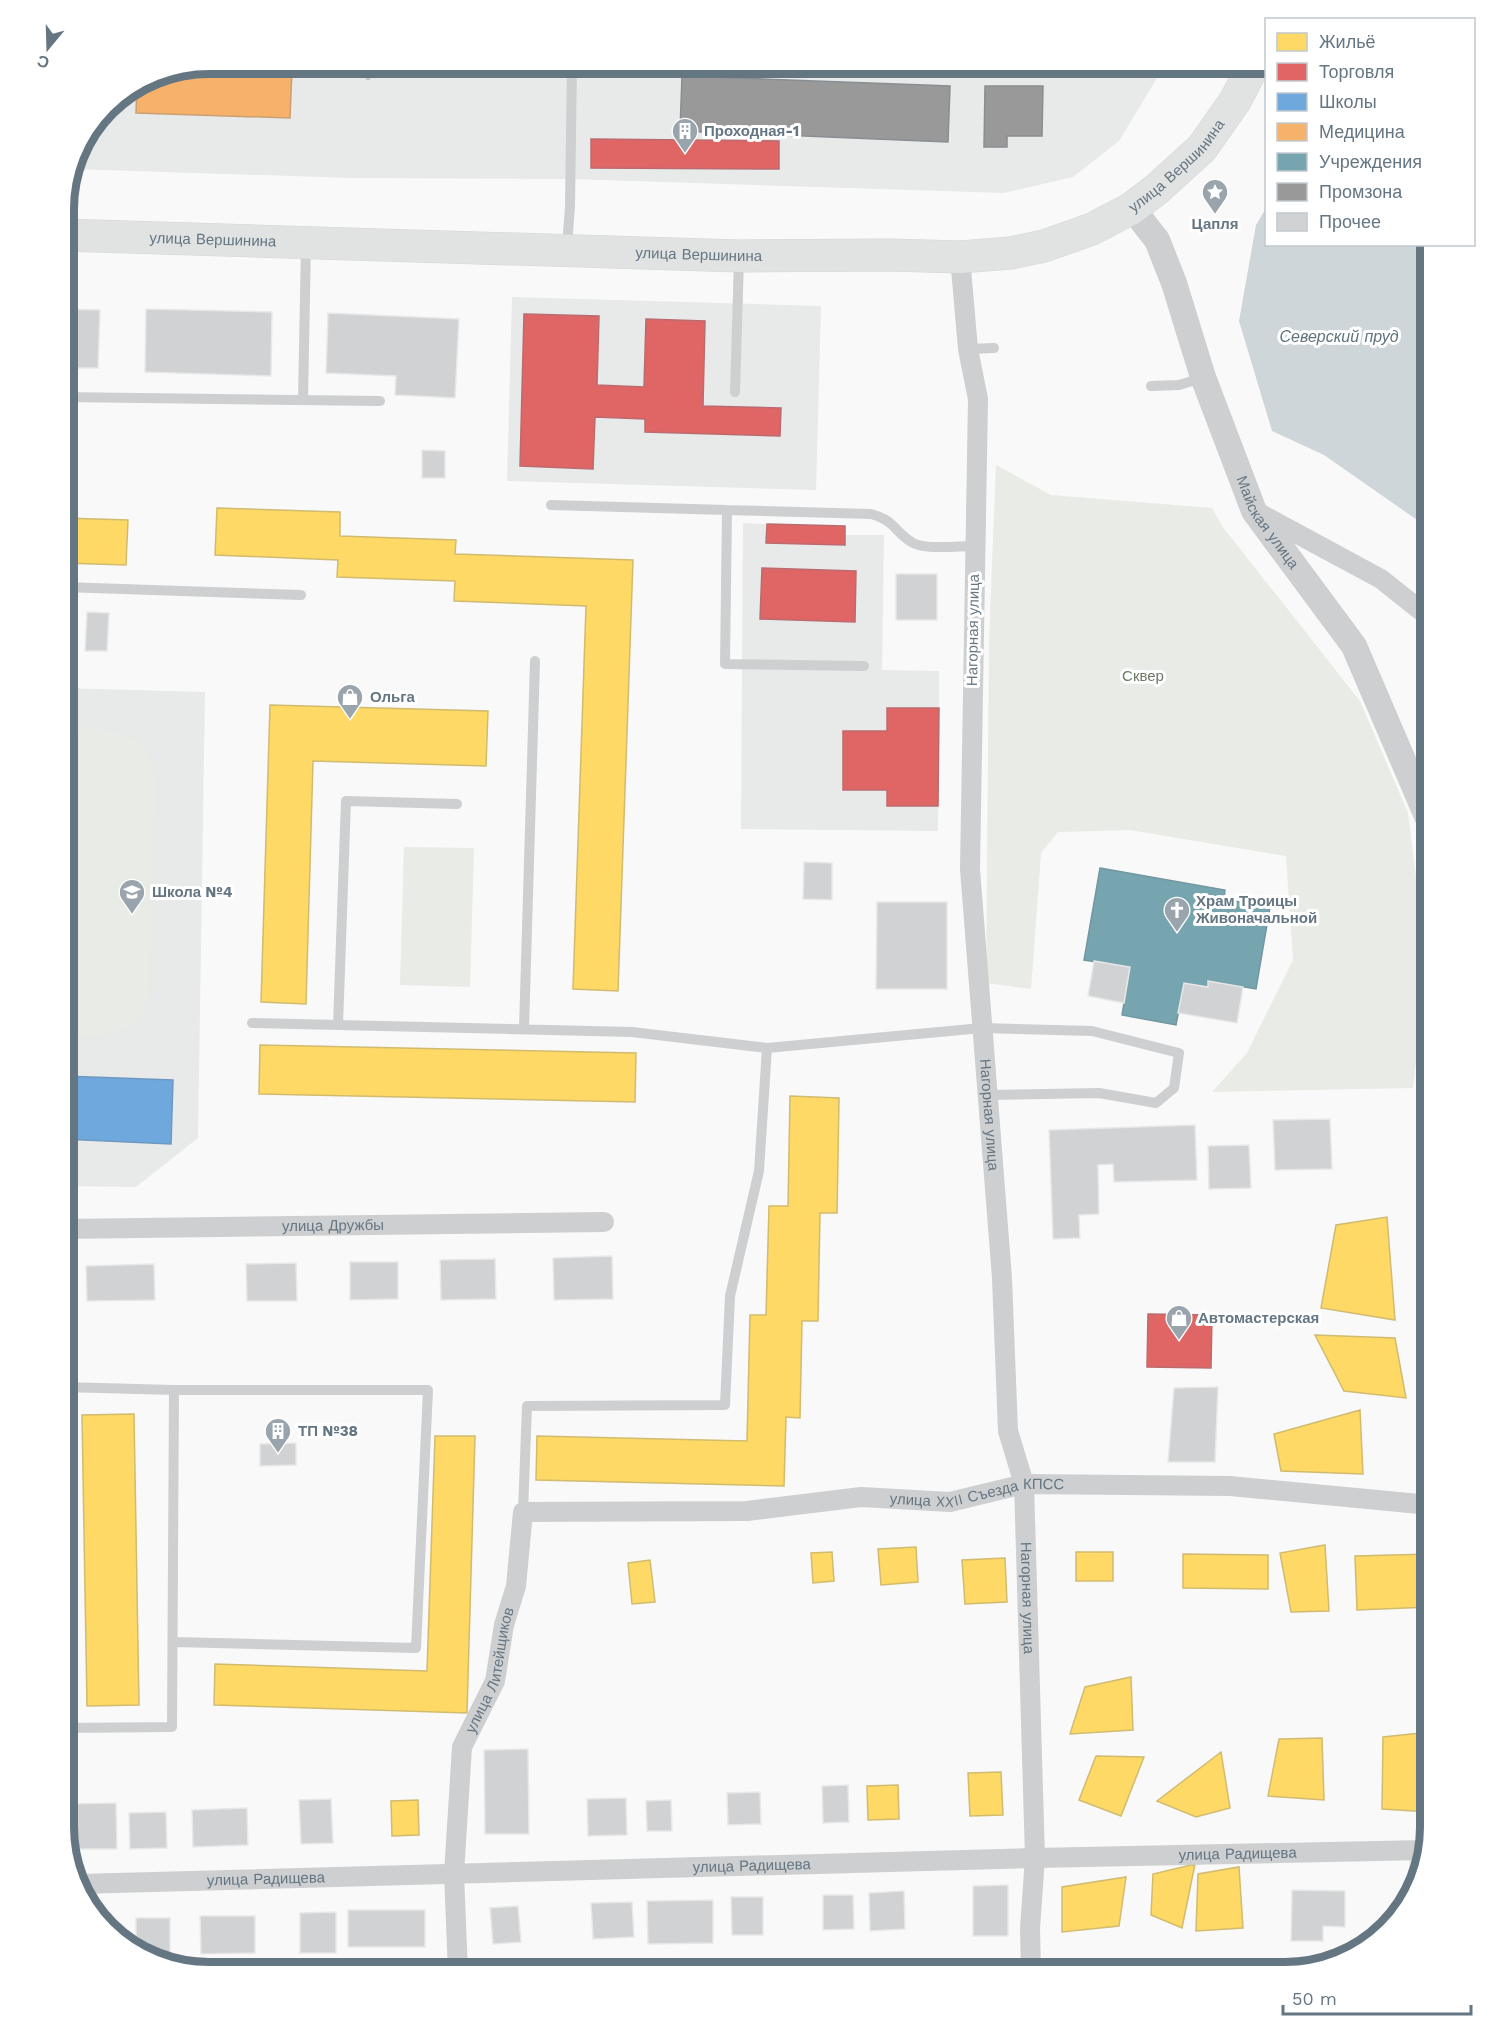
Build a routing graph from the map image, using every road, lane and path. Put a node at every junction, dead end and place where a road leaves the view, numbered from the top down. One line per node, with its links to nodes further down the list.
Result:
1 (572, 74): 6 (lane)
2 (1249, 74): 3 (main road, улица Вершинина)
3 (1132, 208): 8 (main road, улица Вершинина); 11 (street, Майская улица)
4 (74, 235): 5 (main road, улица Вершинина)
5 (306, 242): 6 (main road, улица Вершинина); 15 (lane)
6 (567, 250): 7 (main road, улица Вершинина)
7 (739, 256): 8 (main road, улица Вершинина); 13 (lane)
8 (960, 257): 10 (street, Нагорная улица)
9 (994, 348): 10 (lane)
10 (968, 349): 20 (street, Нагорная улица)
11 (1203, 377): 12 (lane); 19 (street, Майская улица)
12 (1151, 386)
13 (735, 392)
14 (74, 397): 15 (lane)
15 (303, 400): 16 (lane)
16 (380, 401)
17 (551, 505): 18 (lane)
18 (727, 510): 20 (lane); 25 (lane)
19 (1254, 511): 23 (street); 26 (street, Майская улица)
20 (974, 546): 30 (street, Нагорная улица)
21 (74, 587): 22 (lane)
22 (301, 595)
23 (1420, 610)
24 (535, 661): 31 (lane)
25 (864, 666)
26 (1420, 800)
27 (457, 804): 29 (lane)
28 (252, 1023): 29 (lane)
29 (338, 1024): 31 (lane)
30 (982, 1028): 32 (lane); 33 (street, Нагорная улица); 33 (lane)
31 (524, 1029): 32 (lane)
32 (768, 1048): 40 (lane)
33 (989, 1095): 38 (street, Нагорная улица)
34 (604, 1222): 35 (street, улица Дружбы)
35 (74, 1229)
36 (74, 1387): 37 (lane)
37 (174, 1389): 41 (lane); 41 (lane)
38 (1024, 1484): 39 (street, улица XXII Съезда КПСС); 40 (street, улица XXII Съезда КПСС); 44 (street, Нагорная улица)
39 (1420, 1504)
40 (523, 1512): 45 (street, улица Литейщиков)
41 (174, 1642): 42 (lane)
42 (74, 1728)
43 (1417, 1850): 44 (street, улица Радищева)
44 (1035, 1858): 45 (street, улица Радищева); 48 (street, Нагорная улица)
45 (454, 1874): 46 (street, улица Радищева); 47 (street, улица Литейщиков)
46 (87, 1884)
47 (458, 1961)
48 (1031, 1962)

